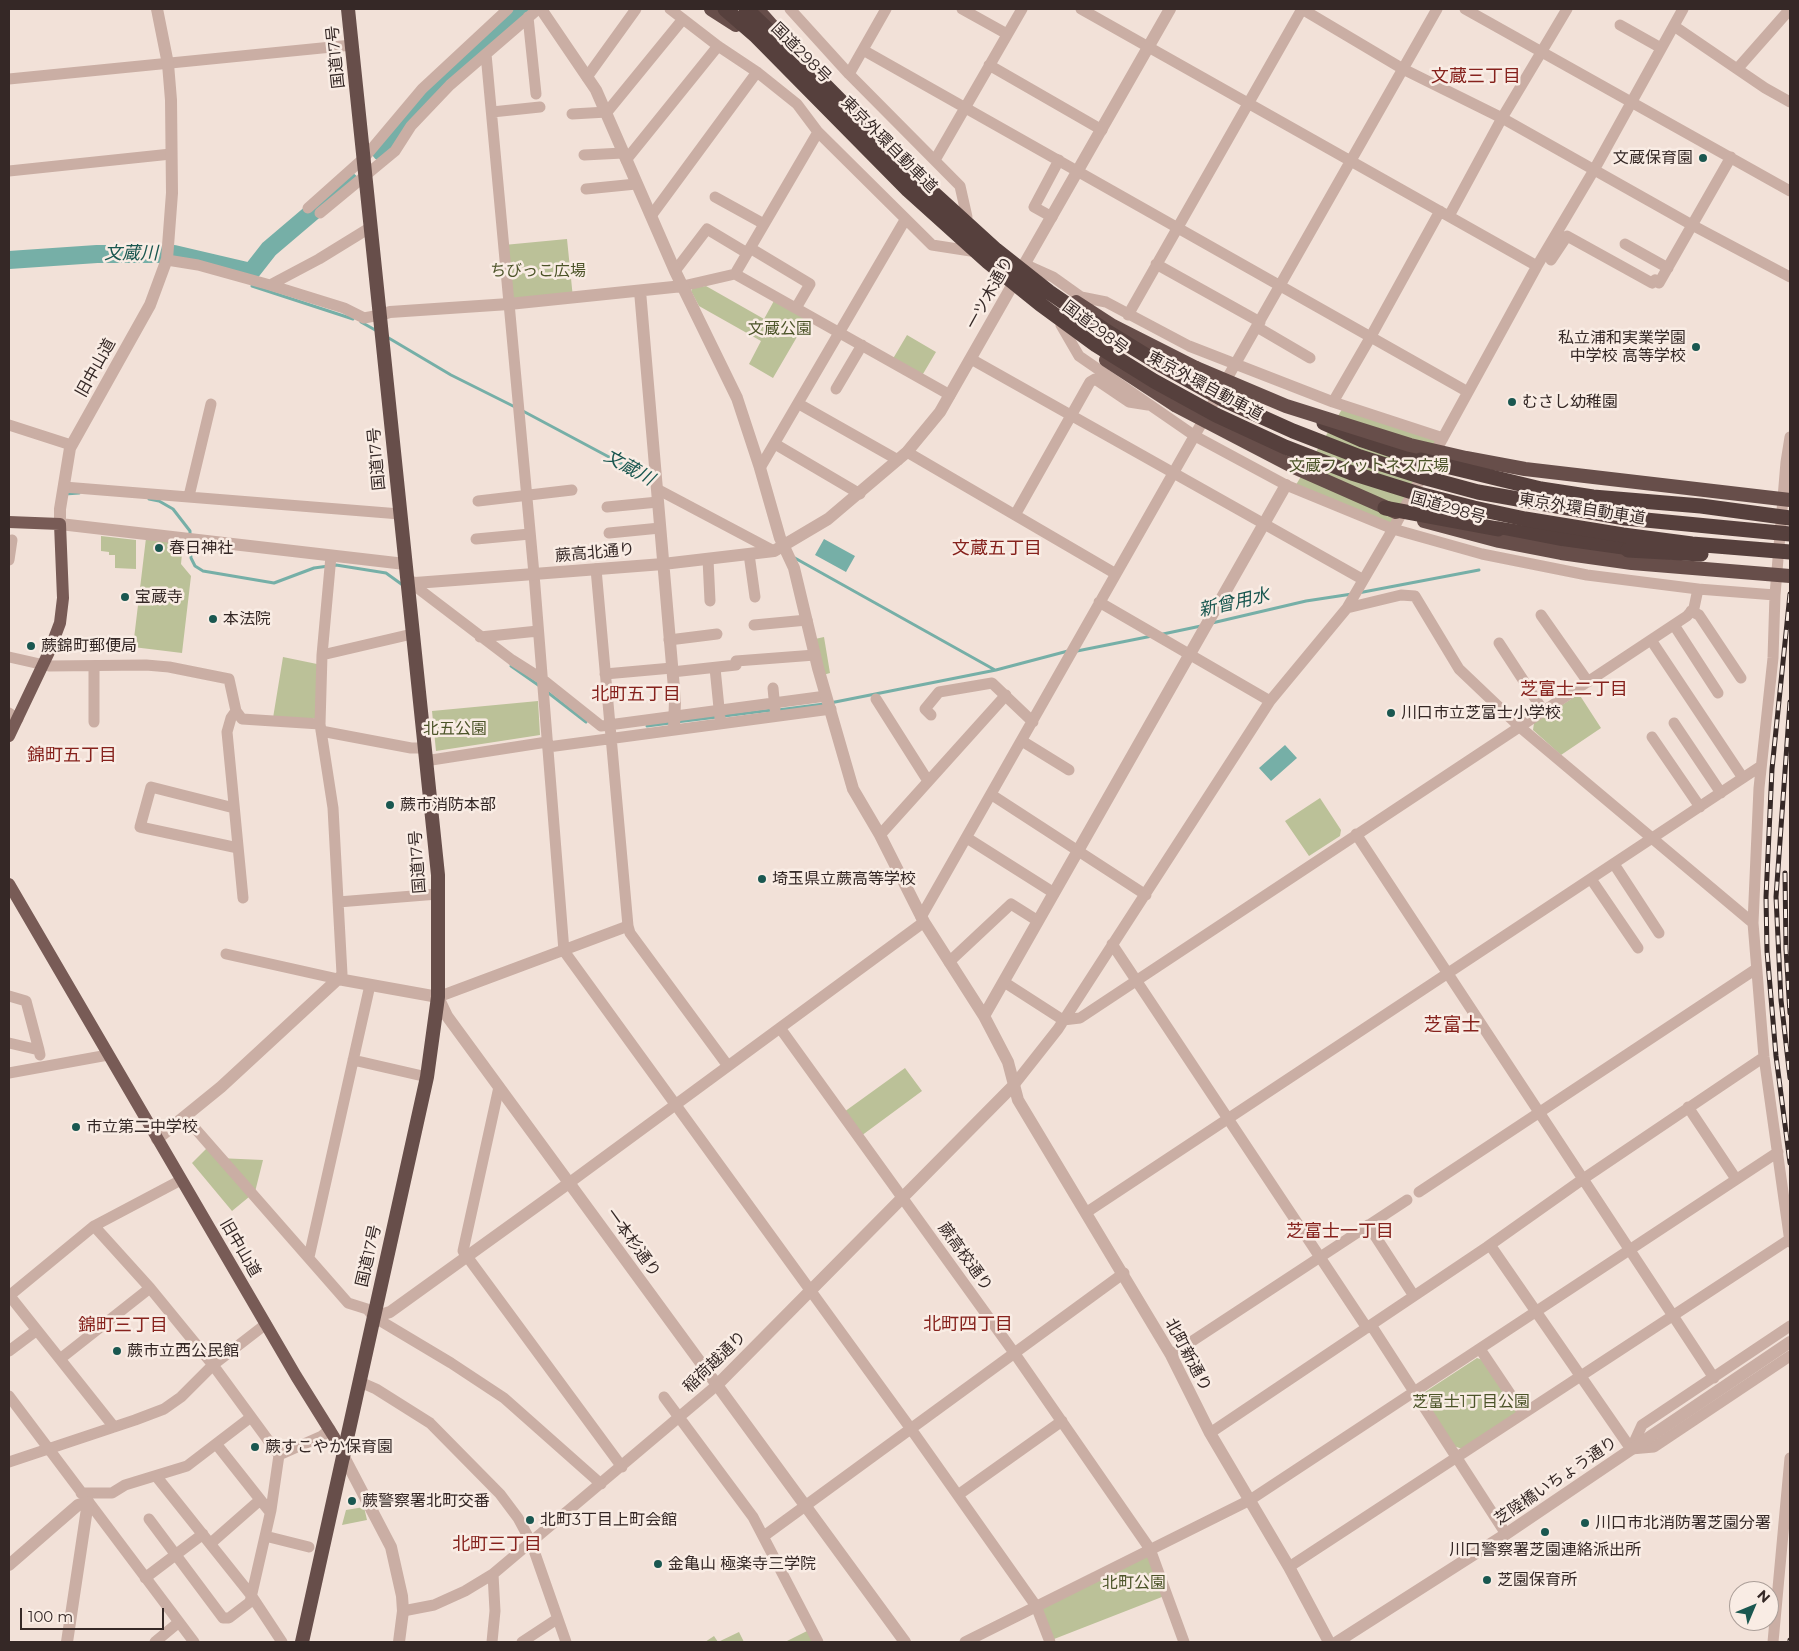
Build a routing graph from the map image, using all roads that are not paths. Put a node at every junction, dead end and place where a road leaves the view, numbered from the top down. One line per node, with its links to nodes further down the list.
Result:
1 (156, 9): 39 (street, 旧中山道)
2 (348, 9): 31 (highway, 国道17号)
3 (508, 9): 63 (street)
4 (539, 9): 25 (street); 45 (street, 北町新通り)
5 (636, 9): 45 (street)
6 (670, 9): 26 (street)
7 (711, 9): 34 (highway)
8 (725, 9): 160 (highway, 東京外環自動車道, bridge)
9 (729, 9): 34 (highway, 国道298号)
10 (746, 9): 155 (highway, 東京外環自動車道, bridge)
11 (751, 9): 30 (highway, 国道298号)
12 (757, 9): 30 (highway)
13 (790, 9): 44 (street)
14 (886, 9): 36 (street)
15 (962, 9): 29 (street)
16 (1022, 9): 29 (street)
17 (1081, 9): 33 (street)
18 (1170, 9): 33 (street, 一ツ木通り)
19 (1302, 9): 42 (street); 50 (street)
20 (1437, 9): 42 (street)
21 (1465, 9): 37 (street)
22 (1567, 9): 37 (street)
23 (1683, 9): 28 (street)
24 (1790, 9): 41 (street)
25 (528, 17): 38 (street); 47 (street)
26 (683, 19): 32 (street); 54 (street)
27 (1620, 25): 35 (street)
28 (1674, 26): 35 (street); 41 (street)
29 (1007, 34): 40 (street)
30 (780, 35): 79 (highway, 国道298号)
31 (352, 44): 39 (street); 63 (highway, 国道17号)
32 (718, 46): 43 (street); 61 (street)
33 (1148, 47): 50 (street); 57 (street, 一ツ木通り)
34 (772, 48): 88 (highway, 国道298号)
35 (1661, 48): 48 (street)
36 (863, 50): 44 (street); 52 (street)
37 (1542, 52): 48 (street); 56 (street)
38 (486, 54): 53 (street); 70 (street)
39 (168, 64): 46 (street); 59 (street, 旧中山道)
40 (989, 65): 52 (street); 57 (street)
41 (1738, 68): 49 (street)
42 (1403, 69): 56 (street); 66 (street)
43 (757, 72): 58 (street); 78 (street)
44 (849, 74): 64 (street)
45 (587, 77): 54 (street, 北町新通り)
46 (9, 79)
47 (536, 94)
48 (1631, 102): 62 (street); 67 (street)
49 (1790, 102)
50 (1249, 103): 66 (street); 85 (street)
51 (540, 107): 53 (street)
52 (965, 107): 64 (street); 65 (street)
53 (492, 112): 103 (street)
54 (607, 112): 55 (street); 61 (street, 北町新通り)
55 (572, 114)
56 (1502, 118): 67 (street); 77 (street)
57 (1102, 130): 69 (street, 一ツ木通り)
58 (818, 132): 81 (street); 82 (street)
59 (171, 154): 68 (street); 89 (street, 旧中山道)
60 (584, 155): 61 (street)
61 (625, 156): 71 (street, 北町新通り)
62 (1731, 157): 73 (street); 83 (street)
63 (364, 158): 70 (highway, 国道17号); 75 (street)
64 (935, 160): 79 (street)
65 (1058, 160): 69 (street); 80 (street)
66 (1352, 160): 77 (street); 101 (street)
67 (1594, 170): 83 (street); 93 (street)
68 (9, 171)
69 (1079, 172): 80 (street, 一ツ木通り); 85 (street)
70 (365, 174): 76 (street); 84 (highway, 国道17号)
71 (636, 184): 72 (street); 78 (street, 北町新通り)
72 (586, 189)
73 (1790, 191)
74 (715, 197): 82 (street)
75 (308, 208)
76 (320, 213)
77 (1444, 213): 93 (street); 110 (street)
78 (651, 216): 95 (street, 北町新通り)
79 (967, 217): 91 (highway, 国道298号)
80 (1052, 217): 91 (street, 一ツ木通り)
81 (905, 220): 88 (street); 109 (street)
82 (764, 224): 87 (street)
83 (1692, 226): 94 (street); 97 (street)
84 (371, 227): 98 (street); 108 (highway, 国道17号)
85 (1176, 228): 92 (street); 101 (street)
86 (1625, 244): 94 (street)
87 (749, 250): 95 (street); 96 (street); 104 (street)
88 (977, 252): 99 (highway, 国道298号)
89 (168, 256): 98 (street); 129 (street, 旧中山道)
90 (1551, 260): 94 (street)
91 (1024, 264): 99 (street, 一ツ木通り); 105 (street); 122 (highway, 国道298号, bridge)
92 (1156, 264): 105 (street); 107 (street)
93 (1537, 266): 116 (street)
94 (1668, 268)
95 (675, 272): 100 (street, 北町新通り)
96 (735, 274): 100 (street); 104 (street)
97 (1790, 277)
98 (270, 285): 108 (street)
99 (1012, 285): 106 (highway, 国道298号); 113 (street, 一ツ木通り)
100 (683, 286): 102 (street); 131 (street, 北町新通り)
101 (1280, 286): 107 (street); 110 (street)
102 (640, 292): 103 (street); 133 (street)
103 (509, 304): 108 (street); 138 (street)
104 (796, 308): 109 (street)
105 (1128, 315): 114 (street)
106 (1061, 325): 121 (street); 144 (highway, 国道298号, bridge)
107 (1258, 325): 112 (street); 114 (street)
108 (381, 327): 145 (highway, 国道17号)
109 (840, 332): 111 (street); 120 (street)
110 (1370, 338): 116 (street); 118 (street)
111 (862, 345): 115 (street); 117 (street)
112 (1310, 358)
113 (971, 359): 117 (street, 一ツ木通り); 123 (street)
114 (1236, 365): 118 (street); 125 (street)
115 (836, 389)
116 (1468, 392): 127 (street)
117 (950, 395): 130 (street, 一ツ木通り)
118 (1332, 402): 127 (street)
119 (211, 404): 139 (street)
120 (799, 404): 128 (street); 130 (street)
121 (1149, 405): 123 (street); 125 (street)
122 (1286, 406): 140 (highway, 国道298号, bridge); 147 (highway, bridge)
123 (1071, 416): 132 (street); 146 (street)
124 (9, 425): 129 (street)
125 (1195, 436): 132 (street); 134 (street)
126 (1790, 437): 173 (street)
127 (1443, 438): 152 (street)
128 (775, 444): 131 (street); 137 (street)
129 (71, 445): 135 (street, 旧中山道)
130 (903, 456): 137 (street, 一ツ木通り); 146 (street)
131 (760, 468): 158 (street, 北町新通り)
132 (1174, 473): 150 (street); 168 (street)
133 (657, 484): 142 (street); 158 (street)
134 (1286, 485): 150 (street); 152 (street)
135 (64, 487): 139 (street); 149 (street, 旧中山道)
136 (572, 490): 138 (street)
137 (860, 494): 158 (street, 一ツ木通り)
138 (526, 495): 141 (street); 154 (street)
139 (189, 496): 145 (street)
140 (1790, 500)
141 (478, 501)
142 (658, 502): 143 (street); 151 (street)
143 (607, 507)
144 (1385, 508): 160 (highway, bridge); 169 (highway, 国道298号, bridge)
145 (400, 514): 164 (highway, 国道17号)
146 (1015, 515): 168 (street)
147 (1790, 518)
148 (9, 522): 149 (main road)
149 (60, 524): 163 (street); 194 (main road, 旧中山道)
150 (1264, 524): 170 (street); 190 (street)
151 (660, 528): 153 (street); 165 (street)
152 (1393, 529): 170 (street); 172 (street)
153 (609, 532)
154 (530, 534): 156 (street); 167 (street)
155 (1790, 534)
156 (476, 539)
157 (12, 540): 162 (street)
158 (782, 551): 159 (street, 蕨高北通り); 180 (street, 北町新通り)
159 (749, 554): 161 (street, 蕨高北通り); 174 (street)
160 (1790, 554)
161 (708, 559): 165 (street, 蕨高北通り); 175 (street)
162 (9, 560)
163 (330, 563): 164 (street); 192 (street)
164 (404, 564): 171 (highway, 国道17号)
165 (663, 564): 166 (street, 蕨高北通り); 187 (street)
166 (596, 568): 167 (street, 蕨高北通り); 198 (street)
167 (534, 574): 171 (street, 蕨高北通り); 183 (street)
168 (1116, 574): 176 (street)
169 (1790, 576)
170 (1360, 583): 177 (street)
171 (408, 586): 184 (highway, 国道17号); 186 (street)
172 (1698, 589): 173 (street); 178 (street)
173 (1775, 595): 226 (street)
174 (754, 597)
175 (710, 601)
176 (1099, 602): 190 (street); 215 (street)
177 (1349, 604): 206 (street); 219 (street)
178 (1691, 611): 182 (street); 199 (street)
179 (1541, 615): 201 (street)
180 (807, 620): 181 (street); 191 (street, 北町新通り)
181 (754, 625)
182 (1674, 625): 188 (street); 203 (street)
183 (538, 630): 186 (street); 200 (street)
184 (412, 634): 192 (street); 225 (highway, 国道17号)
185 (717, 634): 187 (street)
186 (480, 636): 200 (street)
187 (670, 640): 197 (street)
188 (1651, 640): 201 (street); 228 (street)
189 (1498, 642): 210 (street)
190 (1189, 654): 206 (street); 239 (street)
191 (815, 655): 196 (street); 207 (street, 北町新通り)
192 (322, 656): 218 (street)
193 (9, 657): 194 (street)
194 (43, 665): 195 (street); 212 (main road, 旧中山道)
195 (94, 666): 209 (street); 214 (street)
196 (715, 668): 197 (street); 213 (street)
197 (672, 670): 198 (street); 216 (street)
198 (606, 674): 220 (street)
199 (1741, 678)
200 (542, 681): 220 (street); 224 (street)
201 (1588, 682): 210 (street)
202 (773, 688): 208 (street)
203 (1718, 693)
204 (1006, 695): 211 (street); 215 (street); 229 (street)
205 (876, 699): 229 (street)
206 (1270, 701): 245 (street)
207 (829, 702): 208 (street); 235 (street, 北町新通り)
208 (775, 709): 213 (street)
209 (236, 711): 218 (street); 233 (street)
210 (1544, 712): 219 (street)
211 (931, 715)
212 (13, 716): 221 (main road, 旧中山道)
213 (720, 717): 216 (street)
214 (94, 722)
215 (1033, 722): 223 (street)
216 (674, 723): 220 (street)
217 (1674, 723): 230 (street)
218 (320, 728): 225 (street); 247 (street)
219 (1521, 728): 234 (street); 237 (street)
220 (611, 731): 224 (street); 251 (street)
221 (9, 736)
222 (1652, 737): 232 (street)
223 (1022, 741): 227 (street); 231 (street)
224 (547, 744): 225 (street); 255 (street)
225 (425, 754): 244 (highway, 国道17号)
226 (1761, 766): 228 (street); 250 (street)
227 (1069, 770)
228 (1743, 778): 230 (street)
229 (928, 781): 235 (street)
230 (1721, 793): 232 (street)
231 (992, 795): 236 (street); 239 (street)
232 (1700, 807): 237 (street)
233 (234, 808): 238 (street); 238 (street)
234 (1356, 834): 259 (street); 261 (street)
235 (880, 835): 248 (street, 北町新通り)
236 (967, 838): 243 (street); 248 (street)
237 (1652, 839): 240 (street); 250 (street)
238 (238, 848): 246 (street)
239 (1079, 850): 243 (street); 245 (street)
240 (1614, 864): 241 (street); 252 (street)
241 (1591, 879): 254 (street); 259 (street)
242 (9, 884): 271 (main road, 旧中山道)
243 (1054, 893): 249 (street)
244 (438, 894): 247 (street); 265 (highway, 国道17号)
245 (1146, 895): 253 (street)
246 (243, 898)
247 (338, 902): 260 (street)
248 (922, 920): 257 (street, 北町新通り); 268 (street)
249 (1038, 921): 257 (street); 262 (street)
250 (1753, 923): 258 (street)
251 (628, 926): 255 (street); 274 (street)
252 (1659, 933)
253 (1112, 944): 261 (street); 267 (street)
254 (1638, 948)
255 (564, 951): 265 (street); 280 (street)
256 (226, 954): 260 (street)
257 (950, 962): 266 (street, 北町新通り)
258 (1756, 968): 272 (street); 282 (street)
259 (1448, 973): 282 (street); 284 (street)
260 (340, 976): 263 (street); 283 (street)
261 (1137, 981): 267 (street); 284 (street)
262 (1004, 982): 266 (street); 267 (street)
263 (370, 985): 265 (street); 273 (street)
264 (9, 996): 270 (street)
265 (438, 997): 277 (highway, 国道17号); 279 (street, 一本杉通り)
266 (984, 1016): 278 (street, 北町新通り)
267 (1063, 1020): 278 (street)
268 (780, 1028): 274 (street); 292 (street, 蕨高校通り)
269 (9, 1043): 270 (street)
270 (39, 1050): 275 (street)
271 (108, 1055): 275 (street); 285 (main road, 旧中山道)
272 (1764, 1057): 281 (street); 286 (street)
273 (353, 1060): 277 (street); 301 (street)
274 (728, 1066): 280 (street)
275 (42, 1067): 276 (street)
276 (9, 1073)
277 (427, 1078): 310 (highway, 国道17号)
278 (1013, 1086): 292 (street, 稲荷越通り); 294 (street, 北町新通り)
279 (499, 1087): 290 (street, 一本杉通り); 300 (street)
280 (675, 1104): 290 (street); 305 (street)
281 (1688, 1107): 287 (street); 288 (street)
282 (1539, 1111): 287 (street); 291 (street)
283 (185, 1117): 285 (street); 301 (street)
284 (1228, 1119): 294 (street); 302 (street)
285 (157, 1139): 289 (main road, 旧中山道)
286 (1778, 1152): 288 (street); 297 (street)
287 (1583, 1178): 298 (street); 299 (street)
288 (1736, 1178): 299 (street)
289 (181, 1180): 295 (street); 311 (main road, 旧中山道)
290 (569, 1183): 300 (street); 326 (street, 一本杉通り)
291 (1419, 1192)
292 (903, 1198): 305 (street, 稲荷越通り); 318 (street, 蕨高校通り)
293 (1407, 1200): 296 (street)
294 (1087, 1212): 303 (street, 北町新通り)
295 (94, 1226): 304 (street); 306 (street)
296 (1368, 1226): 302 (street); 307 (street)
297 (1790, 1241): 309 (street)
298 (1490, 1245): 307 (street); 308 (street)
299 (1630, 1250): 308 (street); 309 (street)
300 (467, 1256): 310 (street); 346 (street)
301 (309, 1258): 310 (street)
302 (1320, 1258): 313 (street); 319 (street)
303 (1124, 1274): 318 (street); 319 (street, 北町新通り)
304 (150, 1288): 321 (street); 322 (street)
305 (810, 1290): 326 (street, 稲荷越通り); 336 (street)
306 (9, 1295): 314 (street)
307 (1414, 1296): 313 (street)
308 (1537, 1312): 316 (street); 323 (street)
309 (1672, 1315): 323 (street); 324 (street)
310 (374, 1317): 325 (highway, 国道17号); 348 (street)
311 (266, 1324): 322 (street); 335 (main road, 旧中山道)
312 (1790, 1326): 324 (street)
313 (1369, 1327): 327 (street); 337 (street)
314 (37, 1330): 317 (street); 321 (street)
315 (1790, 1342): 340 (street, 芝陸橋いちょう通り)
316 (1480, 1349): 327 (street); 330 (street)
317 (9, 1351)
318 (1015, 1354): 333 (street, 蕨高校通り); 336 (street)
319 (1171, 1356): 337 (street, 北町新通り)
320 (1790, 1356): 340 (street)
321 (60, 1360): 334 (street)
322 (213, 1365): 331 (street); 334 (street)
323 (1580, 1375): 330 (street); 340 (street)
324 (1714, 1378): 340 (street)
325 (360, 1382): 342 (highway, 国道17号); 360 (street)
326 (717, 1385): 332 (street, 稲荷越通り); 353 (street, 一本杉通り)
327 (1413, 1393): 343 (street); 352 (street)
328 (9, 1396): 339 (street)
329 (664, 1397): 332 (street)
330 (1523, 1413): 343 (street)
331 (251, 1417): 338 (street); 341 (street)
332 (679, 1417): 346 (street, 稲荷越通り); 359 (street)
333 (1062, 1420): 349 (street); 363 (street, 蕨高校通り)
334 (114, 1427): 339 (street)
335 (330, 1429): 341 (street); 342 (main road, 旧中山道)
336 (911, 1429): 349 (street); 353 (street)
337 (1210, 1433): 352 (street, 北町新通り)
338 (217, 1445): 347 (street); 351 (street)
339 (47, 1449): 345 (street); 350 (street)
340 (1630, 1449): 357 (street, 芝陸橋いちょう通り)
341 (279, 1455): 354 (street)
342 (344, 1457): 371 (street, 旧中山道); 378 (highway, 国道17号)
343 (1455, 1458): 357 (street); 366 (street)
344 (1790, 1458): 390 (street)
345 (9, 1462)
346 (622, 1467): 348 (street, 稲荷越通り)
347 (156, 1476): 350 (street); 356 (street)
348 (601, 1484): 360 (street, 稲荷越通り)
349 (958, 1495): 370 (street)
350 (84, 1497): 365 (street); 368 (street); 374 (street)
351 (260, 1500): 354 (street); 361 (street)
352 (1250, 1500): 363 (street); 366 (street, 北町新通り)
353 (806, 1506): 359 (street); 384 (street, 一本杉通り)
354 (270, 1512): 358 (street)
355 (149, 1519): 364 (street)
356 (203, 1534): 361 (street); 364 (street)
357 (1506, 1534): 389 (street, 芝陸橋いちょう通り)
358 (264, 1536): 362 (street); 369 (street)
359 (764, 1536): 383 (street)
360 (531, 1542): 367 (street, 稲荷越通り); 372 (street)
361 (210, 1544): 369 (street)
362 (309, 1547)
363 (1150, 1548): 370 (street); 387 (street, 蕨高校通り)
364 (176, 1554): 368 (street); 369 (street)
365 (9, 1565)
366 (1289, 1567): 388 (street, 北町新通り)
367 (493, 1574): 371 (street, 稲荷越通り); 380 (street)
368 (145, 1578): 373 (street)
369 (251, 1595): 377 (street)
370 (1036, 1606): 385 (street); 386 (street)
371 (403, 1611): 379 (street, 旧中山道)
372 (557, 1618): 381 (street); 382 (street)
373 (178, 1622): 375 (street); 376 (street)
374 (68, 1642)
375 (155, 1642)
376 (194, 1642)
377 (282, 1642)
378 (302, 1642)
379 (399, 1642)
380 (492, 1642)
381 (522, 1642)
382 (566, 1642)
383 (818, 1642)
384 (905, 1642)
385 (965, 1642)
386 (1050, 1642)
387 (1184, 1642)
388 (1329, 1642)
389 (1338, 1642)
390 (1773, 1642)

